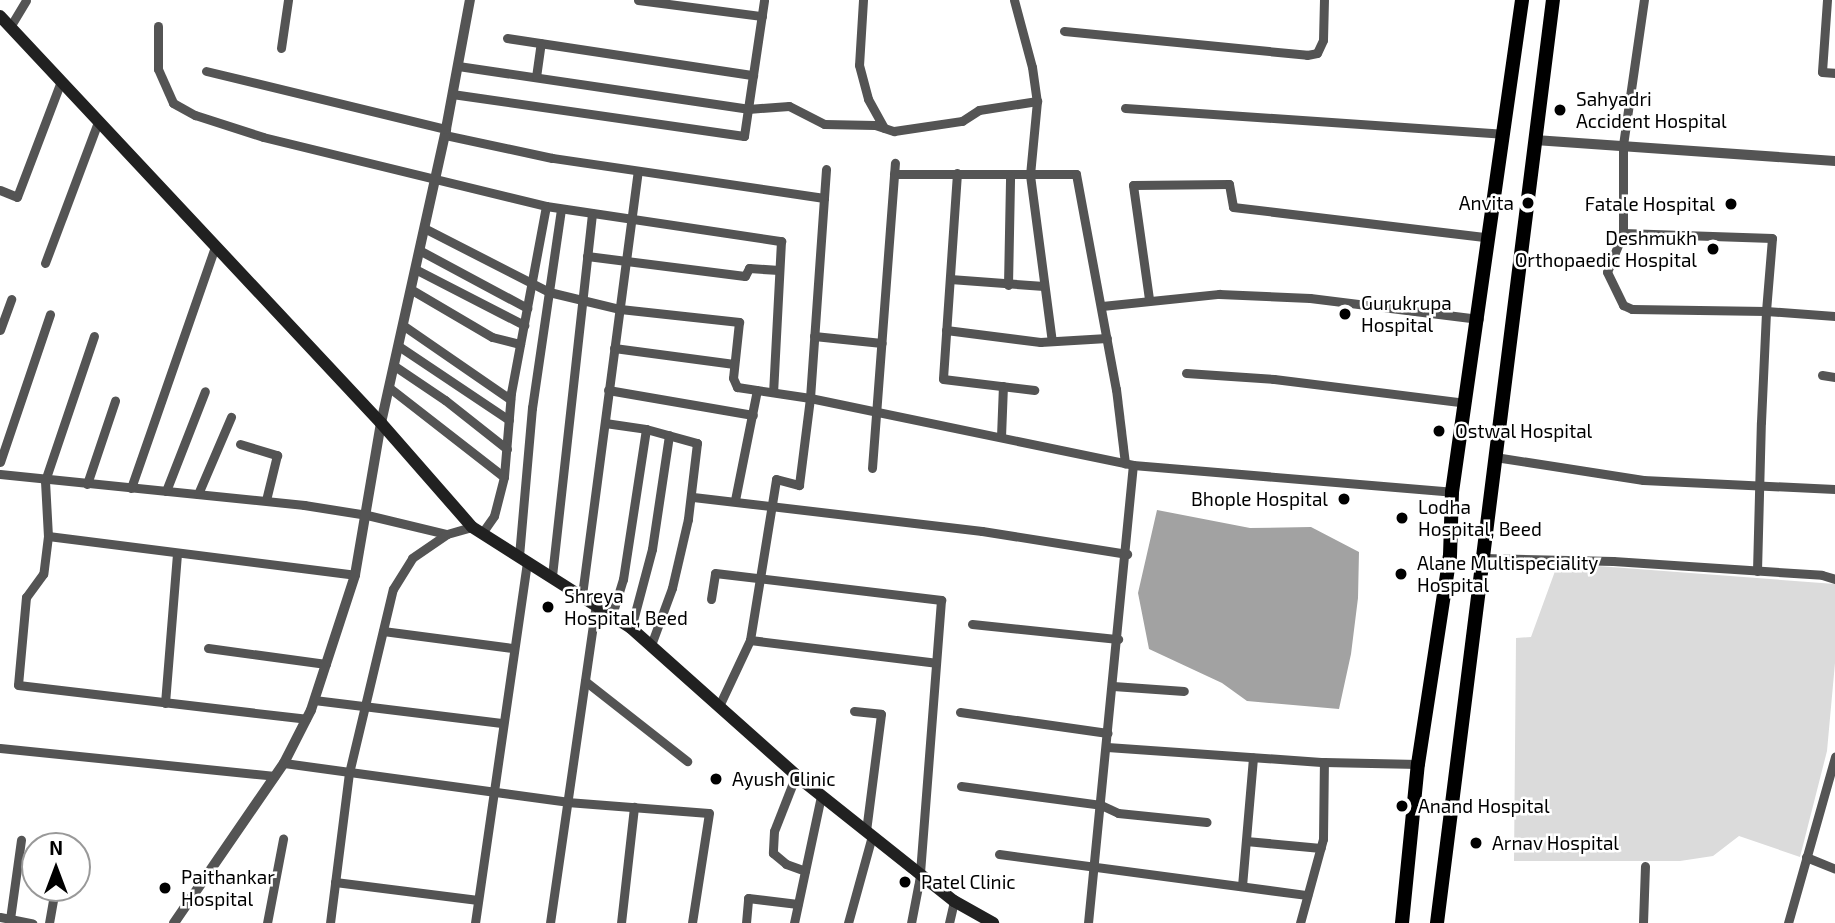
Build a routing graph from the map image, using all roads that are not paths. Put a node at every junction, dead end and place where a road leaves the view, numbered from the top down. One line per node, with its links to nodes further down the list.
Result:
1 (26, 0): 16 (street)
2 (288, 0): 20 (street)
3 (470, 0): 21 (street)
4 (638, 0): 14 (street)
5 (764, 0): 14 (street)
6 (863, 0): 32 (street)
7 (1014, 0): 28 (street)
8 (1324, 0): 17 (street)
9 (1522, 0): 34 (main road)
10 (1553, 0): 35 (main road)
11 (1644, 0): 36 (street)
12 (1827, 0): 23 (street)
13 (0, 16): 16 (main road)
14 (762, 16): 24 (street)
15 (158, 26): 45 (street)
16 (10, 27): 26 (main road)
17 (1064, 32)
18 (507, 38): 19 (street)
19 (541, 43): 24 (street); 25 (street)
20 (281, 48)
21 (458, 66): 25 (street); 27 (street)
22 (206, 71): 33 (street)
23 (1835, 73)
24 (753, 75): 30 (street)
25 (537, 77): 30 (street)
26 (61, 81): 31 (main road); 46 (street)
27 (453, 94): 30 (street); 33 (street)
28 (1037, 102): 32 (street); 43 (street)
29 (1125, 108): 34 (street)
30 (748, 109): 32 (street)
31 (98, 122): 55 (main road); 59 (street)
32 (884, 128)
33 (445, 132): 40 (street); 45 (street)
34 (1502, 134): 54 (main road)
35 (1535, 140): 36 (street); 117 (main road)
36 (1623, 147): 37 (street); 53 (street)
37 (1835, 161)
38 (895, 163): 42 (street)
39 (826, 169): 47 (street)
40 (638, 172): 47 (street); 51 (street)
41 (957, 173): 42 (street); 44 (street); 62 (street)
42 (894, 174): 86 (street)
43 (1030, 175): 44 (street); 65 (street); 71 (street)
44 (1010, 176): 64 (street)
45 (434, 180): 48 (street); 52 (street)
46 (0, 190)
47 (824, 198): 83 (street)
48 (546, 206): 49 (street); 63 (street)
49 (561, 209): 50 (street); 67 (street)
50 (593, 213): 51 (street); 57 (street)
51 (631, 219): 58 (street); 61 (street)
52 (424, 228): 56 (street); 63 (street)
53 (1623, 233): 74 (street); 74 (street)
54 (1486, 237): 69 (street); 77 (main road)
55 (215, 247): 110 (main road); 126 (street)
56 (419, 250): 60 (street); 72 (street)
57 (587, 256): 58 (street); 70 (street)
58 (625, 261): 61 (street); 73 (street)
59 (45, 263)
60 (415, 269): 66 (street); 78 (street)
61 (779, 270): 101 (street)
62 (950, 279): 64 (street); 81 (street)
63 (531, 285): 67 (street); 72 (street)
64 (1008, 285): 65 (street)
65 (1044, 286): 85 (street)
66 (412, 290): 79 (street); 87 (street)
67 (549, 292): 70 (street); 141 (street)
68 (11, 299): 80 (street)
69 (1149, 299): 71 (street); 77 (street)
70 (582, 300): 73 (street); 145 (street)
71 (1102, 306): 84 (street)
72 (527, 308): 78 (street)
73 (620, 309): 89 (street); 90 (street)
74 (1766, 311): 76 (street); 125 (street)
75 (50, 314): 118 (street)
76 (1835, 316)
77 (1479, 319): 105 (main road)
78 (524, 325): 87 (street)
79 (404, 326): 88 (street); 103 (street)
80 (0, 330)
81 (946, 330): 85 (street); 95 (street)
82 (94, 335): 123 (street)
83 (814, 336): 86 (street); 102 (street)
84 (1107, 338): 85 (street); 119 (street)
85 (1052, 341)
86 (881, 343): 106 (street)
87 (520, 344): 103 (street)
88 (400, 347): 91 (street); 109 (street)
89 (614, 348): 90 (street); 97 (street)
90 (734, 364): 98 (street)
91 (396, 367): 96 (street); 116 (street)
92 (1186, 373): 105 (street)
93 (1822, 375): 94 (street)
94 (1835, 377)
95 (1003, 386): 99 (street); 114 (street)
96 (391, 389): 110 (street); 122 (street)
97 (608, 390): 107 (street); 111 (street)
98 (757, 390): 101 (street); 107 (street)
99 (1034, 390)
100 (205, 391): 128 (street)
101 (773, 393): 102 (street)
102 (810, 398): 106 (street); 134 (street)
103 (510, 399): 109 (street)
104 (115, 401): 124 (street)
105 (1466, 402): 129 (main road)
106 (876, 410): 114 (street); 120 (street)
107 (753, 415): 133 (street)
108 (231, 418): 130 (street)
109 (509, 420): 116 (street)
110 (381, 423): 135 (street); 136 (main road)
111 (605, 423): 112 (street); 148 (street)
112 (646, 429): 113 (street); 151 (street)
113 (669, 435): 131 (street); 153 (street)
114 (1001, 437): 119 (street)
115 (240, 443): 132 (street)
116 (507, 449): 122 (street)
117 (1495, 457): 125 (street); 142 (main road)
118 (0, 461)
119 (1129, 464): 129 (street); 140 (street)
120 (872, 468)
121 (0, 474): 123 (street)
122 (504, 477): 136 (street)
123 (45, 481): 124 (street); 138 (street)
124 (87, 484): 126 (street)
125 (1760, 486): 127 (street); 143 (street)
126 (131, 488): 128 (street)
127 (1835, 489)
128 (166, 491): 130 (street)
129 (1452, 492): 181 (main road)
130 (198, 494): 132 (street)
131 (693, 497): 133 (street); 157 (street)
132 (266, 500): 135 (street)
133 (735, 500): 134 (street)
134 (772, 505): 140 (street); 146 (street)
135 (368, 515): 137 (street); 144 (street)
136 (477, 530): 137 (street); 141 (main road)
137 (447, 534): 154 (street)
138 (48, 536): 139 (street); 166 (street)
139 (177, 553): 144 (street); 166 (street)
140 (1126, 554): 155 (street)
141 (523, 558): 145 (main road); 159 (street)
142 (1483, 558): 143 (street); 230 (main road)
143 (1757, 571): 147 (street)
144 (355, 575): 161 (street)
145 (552, 576): 148 (main road)
146 (761, 579): 149 (street); 156 (street); 160 (street)
147 (1835, 579)
148 (582, 595): 150 (main road)
149 (711, 599)
150 (596, 604): 151 (main road); 162 (street)
151 (612, 615): 153 (main road)
152 (972, 624): 155 (street)
153 (631, 628): 157 (main road)
154 (383, 631): 159 (street); 167 (street)
155 (1118, 639): 163 (street)
156 (750, 640): 160 (street); 168 (street)
157 (651, 645): 168 (main road)
158 (208, 649): 161 (street)
159 (513, 649): 172 (street)
160 (936, 663): 203 (street)
161 (326, 664): 165 (street)
162 (584, 681): 178 (street); 188 (street)
163 (1113, 686): 164 (street); 173 (street)
164 (1184, 691)
165 (314, 700): 167 (street); 171 (street)
166 (165, 703): 171 (street)
167 (365, 706): 172 (street); 182 (street)
168 (719, 706): 183 (main road)
169 (854, 711): 192 (street)
170 (960, 712): 173 (street)
171 (306, 719): 180 (street)
172 (502, 723): 186 (street)
173 (1108, 733): 174 (street)
174 (1107, 747): 176 (street); 189 (street)
175 (0, 748): 184 (street)
176 (1253, 757): 179 (street); 195 (street)
177 (1835, 757): 198 (street)
178 (687, 761)
179 (1324, 762): 181 (street); 196 (street)
180 (284, 763): 182 (street); 184 (street)
181 (1418, 764): 229 (main road)
182 (349, 773): 186 (street); 204 (street)
183 (796, 775): 187 (main road); 202 (street)
184 (275, 776): 214 (street)
185 (961, 786): 189 (street)
186 (492, 792): 188 (street); 207 (street)
187 (821, 796): 192 (main road); 202 (street)
188 (567, 802): 190 (street); 218 (street)
189 (1101, 805): 191 (street); 200 (street)
190 (634, 807): 219 (street); 220 (street)
191 (1207, 821)
192 (869, 834): 203 (main road); 223 (street)
193 (283, 839): 215 (street)
194 (21, 840): 211 (street)
195 (1246, 841): 196 (street); 205 (street)
196 (1321, 848): 206 (street)
197 (999, 854): 200 (street)
198 (1806, 857): 201 (street); 232 (street)
199 (1645, 866): 231 (street)
200 (1094, 867): 205 (street); 227 (street)
201 (1835, 869)
202 (806, 871): 210 (street)
203 (920, 876): 208 (main road); 224 (street)
204 (335, 882): 207 (street); 216 (street)
205 (1242, 886): 206 (street)
206 (1307, 895): 228 (street)
207 (478, 900): 217 (street)
208 (954, 901): 225 (street); 226 (main road)
209 (53, 902): 213 (street)
210 (798, 904): 221 (street); 222 (street)
211 (5, 918): 212 (street)
212 (32, 923)
213 (49, 923)
214 (175, 923)
215 (267, 923)
216 (330, 923)
217 (475, 923)
218 (550, 923)
219 (621, 923)
220 (692, 923)
221 (746, 923)
222 (794, 923)
223 (848, 923)
224 (911, 923)
225 (949, 923)
226 (993, 923)
227 (1088, 923)
228 (1300, 923)
229 (1402, 923)
230 (1437, 923)
231 (1643, 923)
232 (1788, 923)

